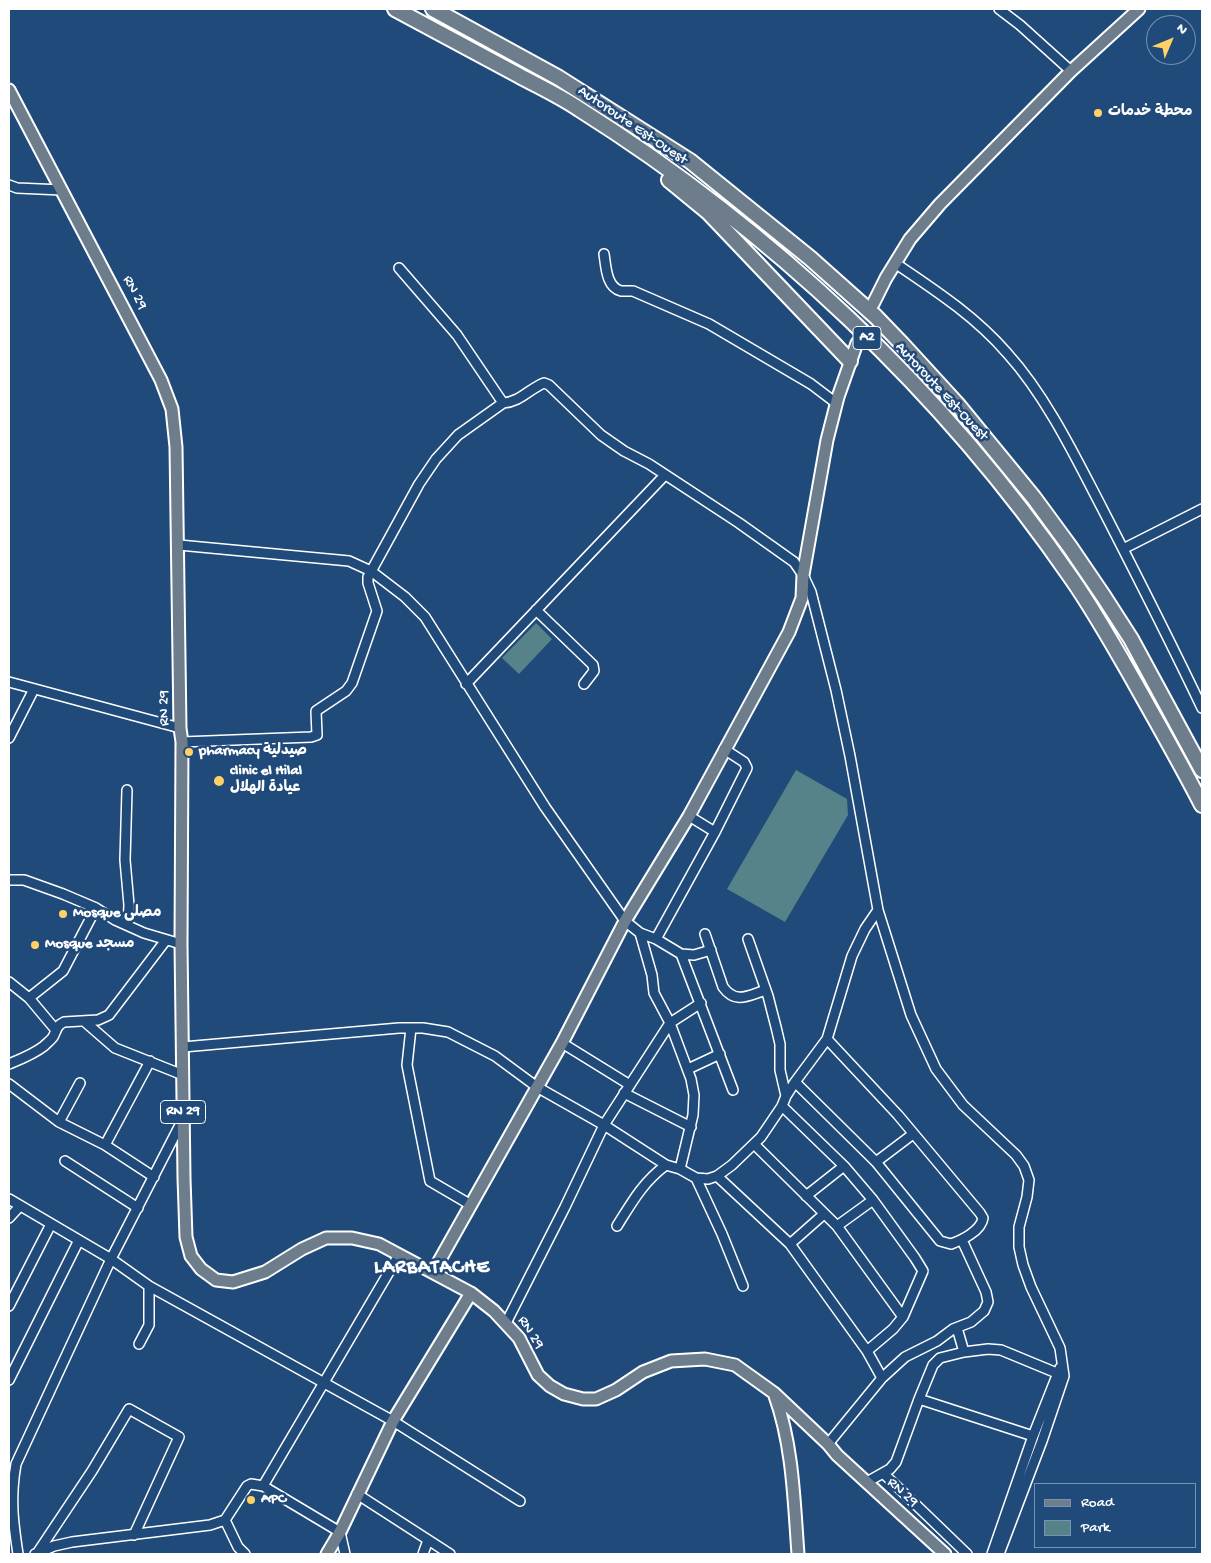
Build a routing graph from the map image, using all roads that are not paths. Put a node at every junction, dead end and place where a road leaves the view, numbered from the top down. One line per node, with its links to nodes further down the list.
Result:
1 (395, 9): 7 (highway, Autoroute Est-Ouest / A2)
2 (433, 9): 34 (highway, Autoroute Est-Ouest / A2)
3 (999, 9): 5 (street)
4 (1139, 9): 5 (main road)
5 (1071, 72): 11 (main road)
6 (9, 90): 9 (main road, RN 29 / RN 29)
7 (607, 128): 15 (highway); 36 (highway, Autoroute Est-Ouest / A2)
8 (9, 185): 9 (street)
9 (62, 190): 20 (main road, RN 29 / RN 29)
10 (604, 254): 17 (street)
11 (895, 263): 13 (main road); 21 (street)
12 (399, 268): 16 (street)
13 (873, 304)
14 (857, 343): 15 (main road)
15 (850, 361): 17 (main road)
16 (503, 403): 18 (street); 22 (street)
17 (836, 403): 23 (main road)
18 (665, 475): 23 (street); 24 (street)
19 (1202, 509): 21 (street)
20 (179, 545): 22 (street); 30 (main road, RN 29 / RN 29)
21 (1123, 549): 29 (street)
22 (371, 571): 26 (street); 32 (street)
23 (803, 575): 33 (main road); 41 (street)
24 (536, 610): 26 (street); 27 (street)
25 (9, 682): 28 (street)
26 (466, 684): 42 (street)
27 (584, 684)
28 (34, 689): 30 (street); 31 (street)
29 (1202, 708)
30 (180, 728): 32 (main road, RN 29 / RN 29)
31 (9, 738)
32 (182, 742): 49 (main road, RN 29 / RN 29)
33 (724, 749): 37 (main road); 38 (street)
34 (1202, 770)
35 (127, 790): 43 (street)
36 (1202, 805)
37 (689, 816): 38 (street); 42 (main road)
38 (715, 832): 47 (street)
39 (9, 880): 40 (street)
40 (96, 908): 43 (street); 54 (street)
41 (878, 910): 60 (street); 118 (street)
42 (625, 921): 44 (street); 61 (main road)
43 (128, 925): 48 (street)
44 (640, 932): 47 (street); 57 (street)
45 (705, 934): 50 (street)
46 (748, 938): 53 (street)
47 (656, 939): 51 (street)
48 (166, 940): 49 (street); 56 (street)
49 (181, 944): 62 (main road, RN 29 / RN 29)
50 (711, 950): 51 (street); 53 (street)
51 (681, 954): 55 (street)
52 (9, 982): 54 (street)
53 (766, 990): 74 (street)
54 (29, 998): 59 (street)
55 (701, 1003): 57 (street); 63 (street)
56 (84, 1021): 59 (street); 64 (street)
57 (670, 1024): 66 (street); 72 (street)
58 (411, 1028): 62 (street); 71 (street); 94 (street)
59 (56, 1029): 65 (street)
60 (827, 1039): 68 (street); 80 (street)
61 (562, 1043): 71 (main road); 72 (street)
62 (183, 1047): 67 (main road, RN 29 / RN 29)
63 (720, 1054): 66 (street); 73 (street)
64 (150, 1062): 67 (street); 82 (street)
65 (9, 1064)
66 (688, 1069): 79 (street)
67 (183, 1075): 76 (main road, RN 29 / RN 29)
68 (795, 1082): 74 (street); 84 (street)
69 (80, 1083): 77 (street)
70 (9, 1084): 77 (street)
71 (538, 1087): 78 (street); 94 (main road)
72 (627, 1089): 78 (street); 79 (street)
73 (733, 1090)
74 (786, 1096): 75 (street)
75 (782, 1106): 81 (street); 86 (street)
76 (184, 1119): 89 (street); 105 (main road, RN 29 / RN 29)
77 (59, 1122): 82 (street)
78 (604, 1125): 85 (street); 113 (street)
79 (690, 1127): 87 (street)
80 (914, 1134): 84 (street); 103 (street)
81 (754, 1144): 88 (street); 91 (street)
82 (105, 1145): 89 (street)
83 (65, 1161): 96 (street)
84 (876, 1162): 103 (street)
85 (666, 1165): 87 (street); 100 (street)
86 (844, 1166): 91 (street); 93 (street)
87 (680, 1169): 90 (street)
88 (717, 1176): 90 (street); 104 (street)
89 (154, 1177): 96 (street)
90 (696, 1178): 109 (street)
91 (806, 1196): 97 (street)
92 (9, 1199): 95 (street)
93 (873, 1200): 101 (street); 112 (street)
94 (471, 1205): 107 (main road)
95 (20, 1206): 98 (street); 99 (street)
96 (138, 1208): 106 (street)
97 (824, 1214): 101 (street); 104 (street)
98 (9, 1218)
99 (51, 1224): 102 (street); 111 (street)
100 (617, 1226)
101 (837, 1226): 112 (street)
102 (79, 1240): 106 (street); 120 (street)
103 (962, 1240): 114 (street)
104 (790, 1244): 116 (street)
105 (399, 1255): 107 (main road, RN 29 / RN 29); 121 (street)
106 (112, 1259): 108 (street); 137 (street)
107 (433, 1272): 110 (main road, RN 29 / RN 29)
108 (149, 1286): 115 (street); 121 (street)
109 (743, 1286)
110 (471, 1293): 113 (main road, RN 29 / RN 29); 124 (main road)
111 (9, 1306)
112 (903, 1317): 116 (street)
113 (506, 1322): 122 (main road, RN 29 / RN 29)
114 (956, 1328): 117 (street); 119 (street)
115 (139, 1344)
116 (867, 1351): 119 (street)
117 (964, 1352): 118 (street); 123 (street)
118 (1061, 1374): 125 (street); 147 (street)
119 (882, 1378): 126 (street)
120 (9, 1380)
121 (324, 1383): 124 (street); 129 (street)
122 (774, 1393): 126 (main road, RN 29 / RN 29); 143 (main road)
123 (918, 1399): 125 (street); 127 (street)
124 (393, 1421): 130 (main road); 131 (street)
125 (1033, 1436): 146 (street)
126 (828, 1444): 128 (main road, RN 29 / RN 29)
127 (883, 1473): 128 (street); 145 (street)
128 (867, 1482): 144 (main road, RN 29 / RN 29)
129 (263, 1486): 132 (street); 133 (street)
130 (357, 1494): 133 (main road); 135 (street)
131 (520, 1501)
132 (225, 1520): 134 (street); 138 (street)
133 (340, 1532): 139 (main road); 140 (street)
134 (134, 1535): 136 (street); 136 (street)
135 (428, 1540): 141 (street); 142 (street)
136 (37, 1553)
137 (18, 1554)
138 (245, 1554)
139 (327, 1554)
140 (345, 1554)
141 (423, 1554)
142 (450, 1554)
143 (798, 1554)
144 (945, 1554)
145 (967, 1554)
146 (992, 1554)
147 (999, 1554)

